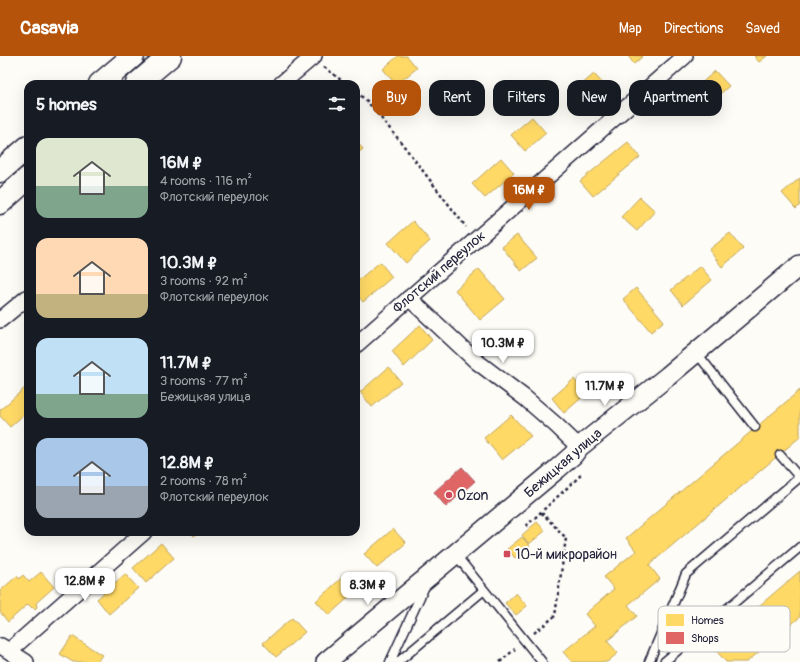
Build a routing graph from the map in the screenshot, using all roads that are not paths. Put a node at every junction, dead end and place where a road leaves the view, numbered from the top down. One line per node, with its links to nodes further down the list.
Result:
1 (133, 56): 5 (main road)
2 (170, 56): 6 (main road)
3 (685, 56): 13 (street, Флотский переулок)
4 (313, 57): 7 (street)
5 (105, 80)
6 (142, 80)
7 (286, 80)
8 (24, 150): 9 (main road)
9 (0, 171)
10 (24, 182): 11 (main road)
11 (0, 203)
12 (800, 265): 17 (street, Бежицкая улица)
13 (409, 298): 16 (street, Флотский переулок); 19 (street)
14 (24, 300): 15 (street)
15 (0, 320)
16 (360, 341)
17 (696, 352): 18 (lane); 19 (street, Бежицкая улица)
18 (756, 428)
19 (579, 448): 24 (street, Бежицкая улица)
20 (780, 455): 21 (lane)
21 (800, 478): 27 (lane)
22 (139, 536): 30 (street)
23 (800, 547): 28 (lane)
24 (455, 554): 25 (street, Бежицкая улица); 26 (lane)
25 (431, 574): 33 (street, Бежицкая улица); 34 (lane)
26 (484, 590): 35 (lane); 36 (lane)
27 (673, 606)
28 (730, 606)
29 (658, 641): 37 (lane)
30 (4, 648): 32 (street)
31 (676, 652): 38 (lane)
32 (26, 662)
33 (326, 662)
34 (390, 662)
35 (398, 662)
36 (542, 662)
37 (649, 662)
38 (664, 662)

